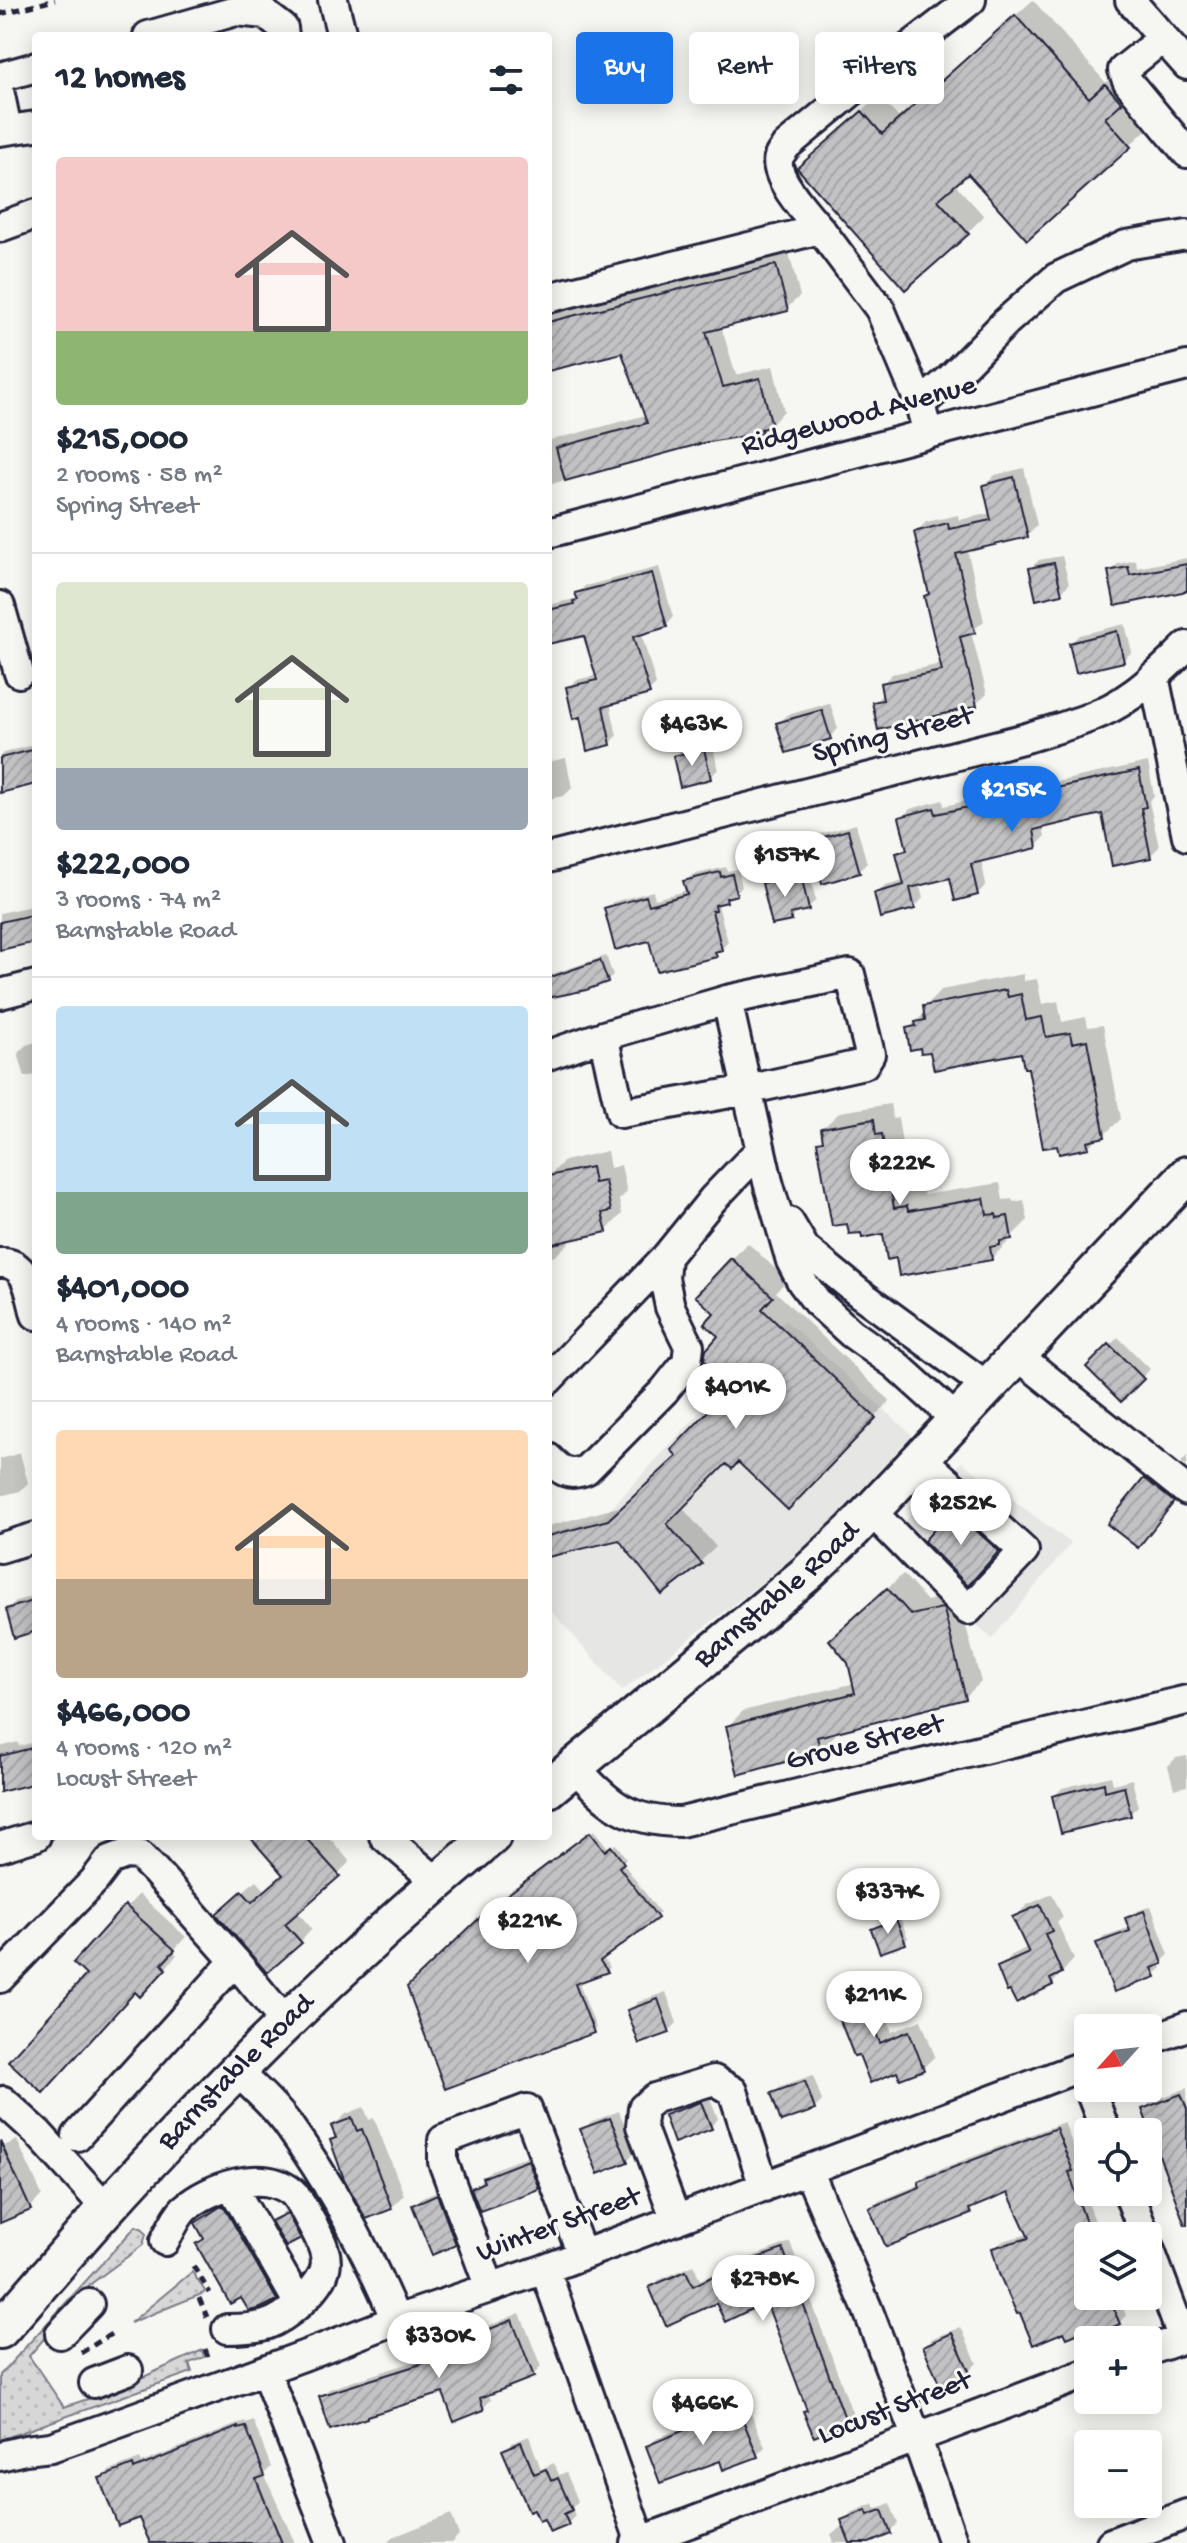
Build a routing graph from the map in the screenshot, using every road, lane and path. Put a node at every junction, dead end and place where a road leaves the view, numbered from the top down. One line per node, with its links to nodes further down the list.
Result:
1 (55, 0): 5 (path)
2 (333, 0): 8 (street)
3 (971, 0): 19 (street)
4 (1130, 0): 9 (street)
5 (0, 14)
6 (162, 32): 7 (street)
7 (284, 32)
8 (341, 32)
9 (1163, 38): 10 (street); 16 (street)
10 (1187, 65)
11 (32, 68): 12 (street)
12 (0, 77)
13 (0, 95): 15 (street)
14 (32, 126): 15 (street)
15 (3, 130)
16 (1187, 153)
17 (32, 215): 18 (street)
18 (0, 227)
19 (820, 229): 21 (street); 23 (street)
20 (1187, 235): 23 (street)
21 (552, 297)
22 (1187, 366): 24 (street, Ridgewood Avenue)
23 (920, 404): 24 (street)
24 (928, 434): 25 (street, Ridgewood Avenue)
25 (552, 532)
26 (1, 610): 28 (street)
27 (1187, 646): 29 (street, Spring Street)
28 (18, 673)
29 (1154, 676): 30 (street); 31 (street, Spring Street)
30 (1187, 836)
31 (552, 857)
32 (32, 986): 33 (street)
33 (0, 994)
34 (727, 1000): 35 (street); 37 (street); 37 (street)
35 (603, 1036): 36 (street); 37 (street)
36 (552, 1054)
37 (747, 1090): 38 (street)
38 (760, 1150): 40 (street); 41 (street)
39 (1187, 1175): 44 (main road, Barnstable Road)
40 (768, 1182): 46 (street); 47 (street)
41 (666, 1257): 45 (street); 49 (street)
42 (0, 1263): 43 (street)
43 (32, 1302)
44 (1017, 1355): 46 (main road, Barnstable Road); 50 (street)
45 (552, 1376)
46 (988, 1387): 47 (main road, Barnstable Road)
47 (957, 1420): 48 (main road, Barnstable Road)
48 (921, 1458): 51 (main road, Barnstable Road); 51 (street)
49 (552, 1462)
50 (1187, 1491)
51 (871, 1511): 55 (main road, Barnstable Road)
52 (32, 1538): 53 (street)
53 (0, 1548)
54 (1187, 1700): 55 (street, Grove Street)
55 (561, 1778)
56 (32, 1837): 59 (street)
57 (389, 1840): 60 (street)
58 (487, 1840): 60 (main road, Barnstable Road)
59 (0, 1847)
60 (437, 1882): 63 (main road, Barnstable Road)
61 (235, 1961): 62 (street); 63 (street); 69 (street)
62 (0, 1978)
63 (286, 2023): 66 (main road, Barnstable Road)
64 (1187, 2026): 65 (street)
65 (1162, 2036)
66 (238, 2072): 73 (main road, Barnstable Road); 85 (street)
67 (1074, 2080): 70 (street, Winter Street)
68 (0, 2102): 73 (street)
69 (77, 2136)
70 (808, 2170): 72 (street, Winter Street); 96 (street)
71 (238, 2183): 75 (street); 81 (street); 81 (street)
72 (764, 2187): 74 (street, Winter Street); 74 (street)
73 (107, 2209): 87 (main road, Barnstable Road)
74 (676, 2220): 76 (street, Winter Street)
75 (165, 2241)
76 (582, 2254): 78 (street, Winter Street); 80 (street)
77 (193, 2266): 82 (path)
78 (545, 2269): 80 (street, Winter Street); 101 (street)
79 (1162, 2280): 89 (street)
80 (490, 2288): 85 (street, Winter Street)
81 (311, 2289): 86 (street)
82 (210, 2293)
83 (199, 2298): 86 (path)
84 (89, 2304): 90 (street)
85 (396, 2320): 93 (street, Winter Street)
86 (218, 2325)
87 (0, 2330)
88 (111, 2334): 90 (path)
89 (1185, 2338): 91 (street)
90 (67, 2346)
91 (1162, 2346)
92 (128, 2370): 95 (street)
93 (265, 2370): 97 (street, Winter Street); 102 (street)
94 (1074, 2378): 96 (street, Locust Street)
95 (94, 2383)
96 (916, 2436): 101 (street, Locust Street); 103 (street)
97 (51, 2447): 98 (street, Winter Street); 99 (street, Winter Street)
98 (0, 2456)
99 (0, 2472)
100 (1187, 2514): 104 (street)
101 (639, 2542)
102 (332, 2543)
103 (953, 2543)
104 (1111, 2543)

